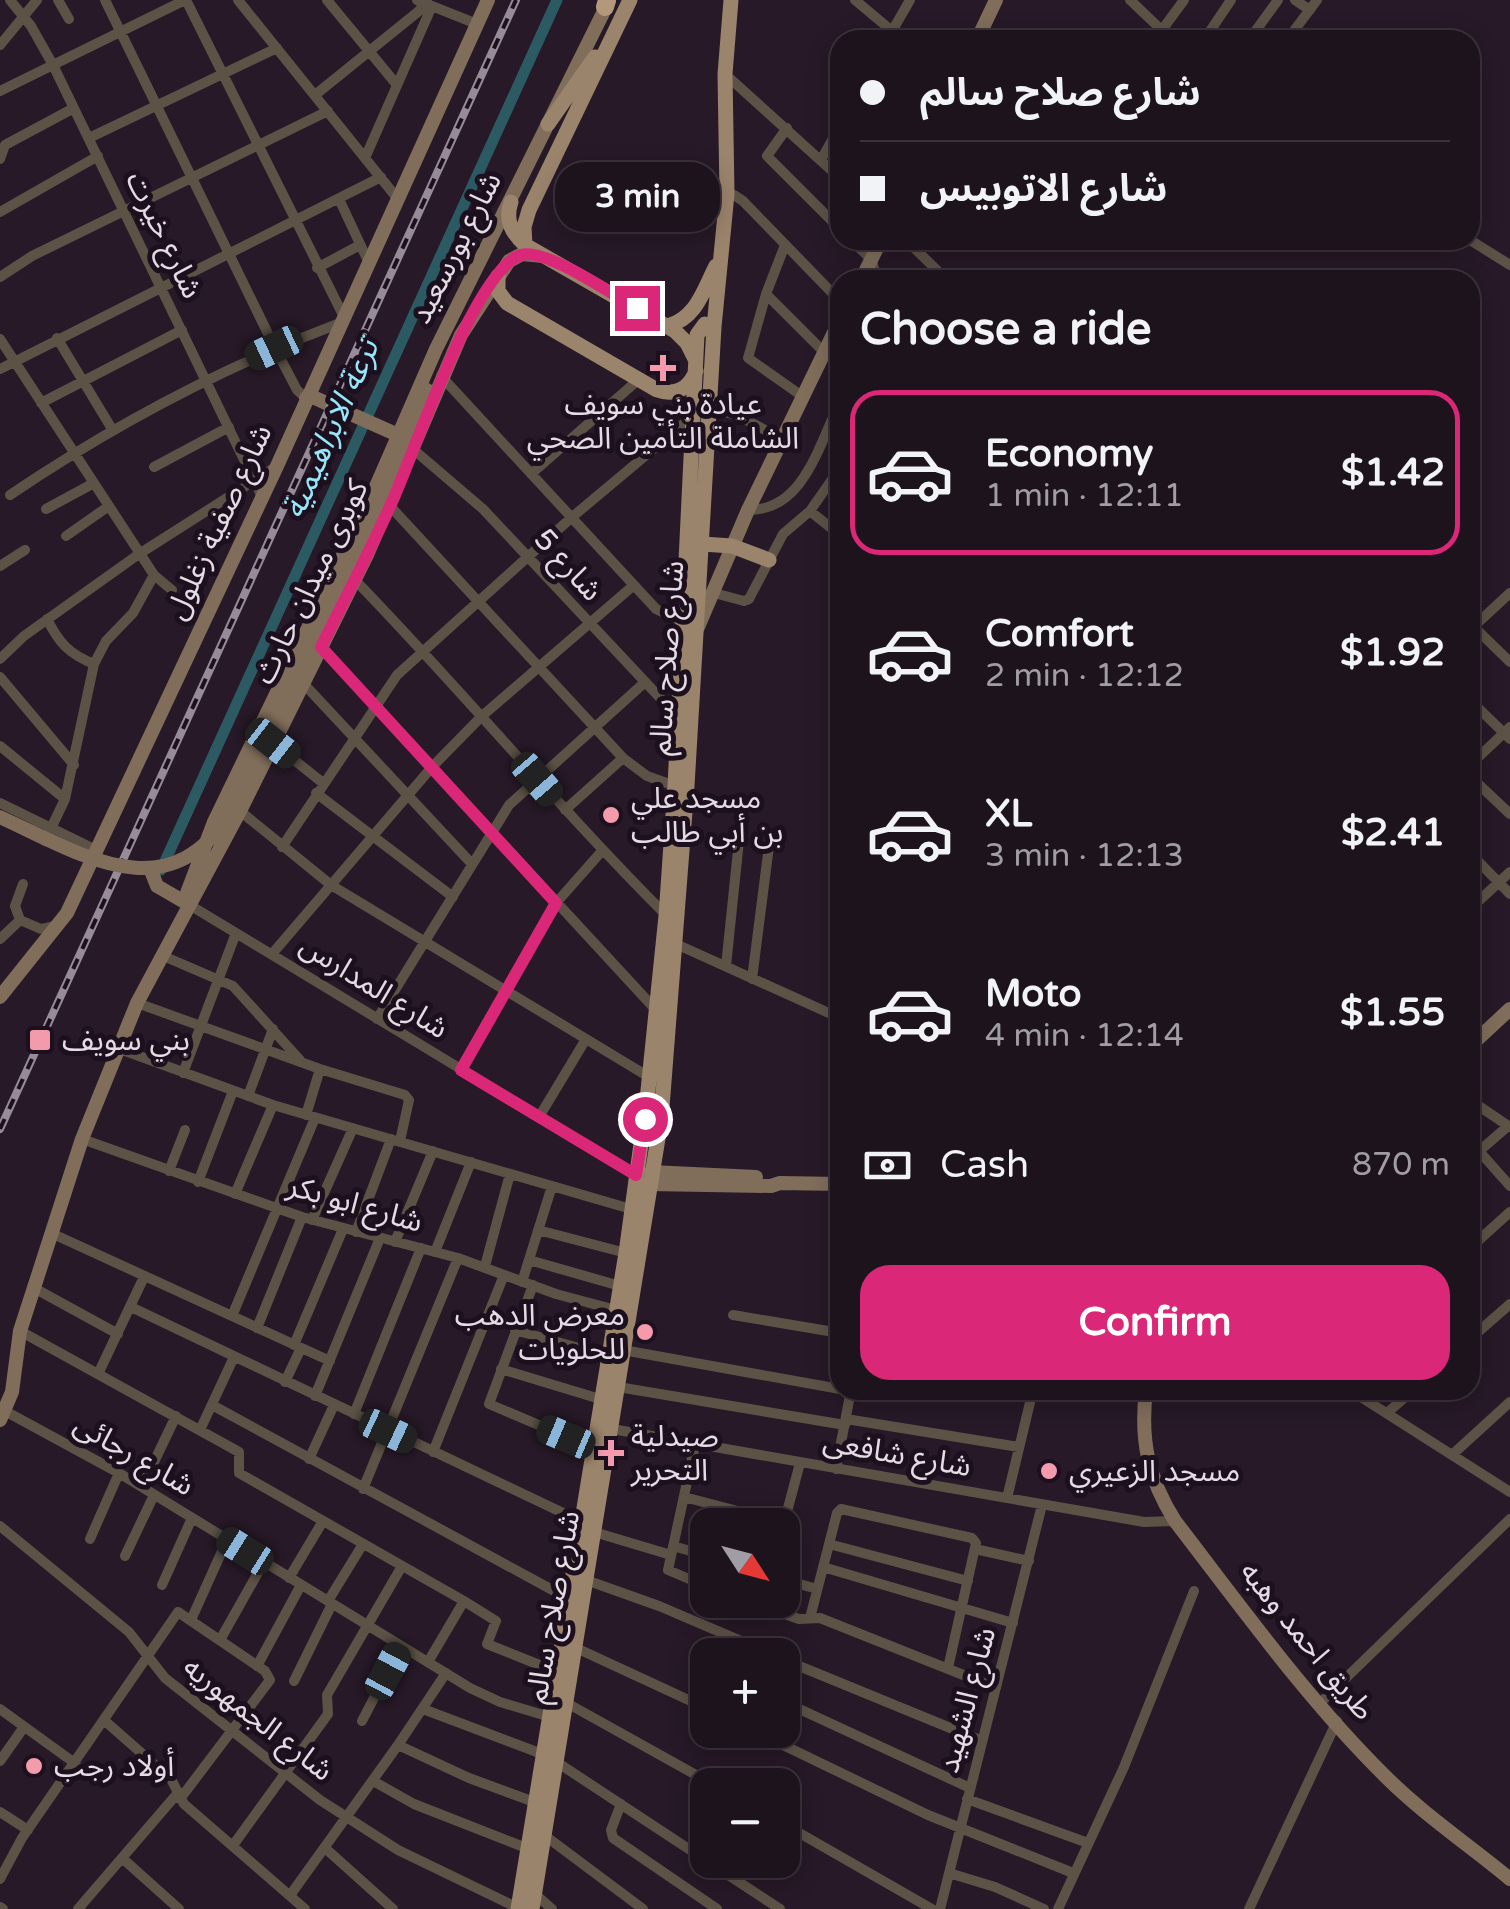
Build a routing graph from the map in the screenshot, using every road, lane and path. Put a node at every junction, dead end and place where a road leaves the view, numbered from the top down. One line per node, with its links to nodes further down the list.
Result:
1 (10, 0): 22 (street, شارع خيرت)
2 (37, 0): 22 (street)
3 (58, 0): 23 (street)
4 (105, 0): 32 (street)
5 (186, 0): 32 (street); 38 (street)
6 (327, 0): 36 (street)
7 (488, 0): 24 (main road, شارع صفية زغلول)
8 (630, 0): 33 (main road)
9 (854, 0): 25 (street)
10 (910, 0): 26 (street)
11 (996, 0): 27 (main road)
12 (1184, 0): 28 (street)
13 (1231, 0): 29 (street)
14 (1278, 0): 30 (street)
15 (1295, 0): 21 (street)
16 (242, 2): 35 (street)
17 (425, 2): 24 (street); 36 (street); 40 (street)
18 (607, 2): 46 (main road, شارع بورسعيد)
19 (1135, 2): 28 (street)
20 (735, 3): 39 (main road, شارع صلاح سالم)
21 (1313, 5): 31 (street)
22 (25, 18): 34 (street); 37 (street, شارع خيرت)
23 (69, 19)
24 (477, 24): 60 (main road, شارع صفية زغلول)
25 (885, 30)
26 (893, 30)
27 (982, 30)
28 (1162, 30)
29 (1211, 30)
30 (1256, 30)
31 (1294, 30)
32 (121, 32): 37 (street); 43 (street)
33 (611, 39): 46 (main road); 67 (main road)
34 (0, 45)
35 (277, 48): 38 (street); 42 (street)
36 (369, 52): 40 (street); 42 (street)
37 (53, 65): 41 (street); 44 (street, شارع خيرت)
38 (223, 74): 43 (street); 50 (street)
39 (726, 74): 47 (street); 58 (main road, شارع صلاح سالم)
40 (397, 86): 52 (street)
41 (0, 90)
42 (315, 96): 45 (street)
43 (158, 105): 48 (street); 56 (street)
44 (74, 108): 48 (street, شارع خيرت); 53 (street)
45 (328, 111): 50 (street); 52 (street)
46 (548, 124): 61 (main road, شارع بورسعيد)
47 (787, 128): 54 (street); 64 (street)
48 (88, 138): 51 (street, شارع خيرت)
49 (830, 144): 54 (street)
50 (257, 145): 56 (street); 65 (street)
51 (98, 156): 62 (street, شارع خيرت); 63 (street)
52 (365, 158): 57 (street)
53 (0, 159)
54 (821, 160): 55 (street)
55 (830, 169)
56 (192, 177): 62 (street); 73 (street)
57 (380, 178): 59 (street); 60 (street)
58 (727, 194): 68 (street); 75 (main road, شارع صلاح سالم)
59 (339, 198): 65 (street); 66 (street)
60 (398, 198): 77 (main road, شارع صفية زغلول)
61 (511, 202): 67 (main road); 80 (main road, شارع بورسعيد)
62 (124, 210): 84 (street); 86 (street, شارع خيرت)
63 (0, 212)
64 (830, 219)
65 (293, 221): 73 (street); 79 (street)
66 (360, 245): 77 (street); 79 (street)
67 (525, 245): 74 (main road)
68 (785, 245): 87 (street); 88 (street)
69 (1480, 246): 78 (street)
70 (862, 250): 76 (street)
71 (876, 250): 76 (main road)
72 (915, 250): 83 (street)
73 (229, 253): 86 (street); 96 (street)
74 (544, 256): 85 (main road, شارع بورسعيد); 90 (main road)
75 (721, 256): 90 (main road); 91 (main road, شارع صلاح سالم)
76 (871, 260): 81 (main road); 82 (street)
77 (368, 261): 89 (main road, شارع صفية زغلول)
78 (1510, 265)
79 (317, 268): 89 (street)
80 (478, 268): 85 (main road); 97 (main road, شارع بورسعيد)
81 (866, 270)
82 (874, 270)
83 (933, 270)
84 (0, 276)
85 (498, 276): 103 (main road, شارع بورسعيد); 105 (main road)
86 (161, 286): 92 (street, شارع خيرت); 93 (street)
87 (830, 292)
88 (766, 294): 98 (street); 107 (street)
89 (342, 320): 96 (street); 108 (main road, شارع صفية زغلول)
90 (668, 326): 101 (main road)
91 (714, 328): 101 (main road, شارع صلاح سالم); 110 (main road, شارع صلاح سالم)
92 (182, 330): 104 (street, شارع خيرت); 106 (street)
93 (57, 338): 100 (street); 106 (street)
94 (0, 339): 100 (street)
95 (830, 340): 98 (main road)
96 (274, 348): 104 (street); 108 (street)
97 (436, 349): 114 (main road, شارع بورسعيد); 186 (main road, كوبرى ميدان حارث, bridge)
98 (824, 352): 99 (street); 107 (main road)
99 (830, 355)
100 (14, 362): 102 (street); 109 (street)
101 (697, 368): 105 (main road); 110 (main road, شارع صلاح سالم)
102 (0, 370)
103 (441, 376): 116 (main road, شارع بورسعيد); 120 (street)
104 (206, 380): 112 (street, شارع خيرت); 113 (street)
105 (638, 380): 120 (street)
106 (83, 383): 109 (street); 113 (street)
107 (802, 396): 115 (main road)
108 (306, 398): 114 (main road); 119 (main road, شارع صفية زغلول)
109 (42, 403): 117 (street)
110 (703, 411): 115 (street); 131 (street); 134 (main road, شارع صلاح سالم); 151 (main road, شارع صلاح سالم)
111 (830, 421): 129 (street)
112 (228, 427): 118 (street); 121 (street, شارع خيرت)
113 (112, 430): 117 (street)
114 (398, 435): 159 (main road, شارع بورسعيد)
115 (782, 439): 129 (main road)
116 (414, 450): 127 (main road, شارع بورسعيد); 138 (street, شارع 5)
117 (75, 452): 122 (street); 124 (street)
118 (154, 466)
119 (277, 466): 121 (street); 125 (main road, شارع صفية زغلول)
120 (531, 474): 131 (street)
121 (254, 480): 125 (street, شارع خيرت); 137 (street)
122 (94, 483): 126 (street); 128 (street)
123 (830, 483): 130 (street)
124 (10, 495)
125 (262, 497): 195 (main road, شارع صفية زغلول)
126 (109, 506): 133 (street); 137 (street)
127 (390, 506): 142 (main road, شارع بورسعيد); 147 (street)
128 (46, 508)
129 (748, 510): 135 (main road)
130 (810, 510): 132 (street); 139 (street)
131 (571, 518): 138 (street); 143 (street)
132 (830, 526)
133 (66, 536)
134 (702, 544): 135 (main road); 151 (main road, شارع صلاح سالم)
135 (732, 546): 139 (main road); 145 (main road)
136 (25, 550): 140 (street)
137 (139, 554): 141 (street); 148 (street)
138 (527, 558): 147 (street); 150 (street, شارع 5)
139 (769, 560): 145 (street)
140 (1, 563)
141 (154, 576): 144 (street); 157 (street)
142 (354, 579): 153 (main road, شارع بورسعيد); 154 (street)
143 (634, 585): 150 (street); 151 (street)
144 (172, 590)
145 (714, 593): 151 (main road)
146 (1510, 593): 149 (street)
147 (478, 602): 154 (street); 158 (street)
148 (46, 619): 155 (street); 157 (street)
149 (1480, 621)
150 (588, 624): 158 (street); 161 (street, شارع 5)
151 (691, 626): 166 (main road, شارع صلاح سالم); 214 (main road, شارع صلاح سالم)
152 (1480, 635): 156 (street)
153 (321, 647): 162 (main road, شارع بورسعيد); 163 (street)
154 (424, 651): 163 (street); 165 (street)
155 (0, 658)
156 (1510, 662)
157 (94, 664): 174 (street)
158 (538, 666): 165 (street); 167 (street)
159 (286, 671): 162 (main road); 206 (main road, شارع بورسعيد)
160 (0, 677): 174 (street)
161 (644, 683): 166 (street, شارع 5); 167 (street)
162 (303, 684): 169 (street); 170 (main road, شارع بورسعيد)
163 (375, 705): 169 (street); 175 (street)
164 (1480, 709): 168 (street)
165 (482, 716): 175 (street); 176 (street)
166 (679, 718): 177 (main road, شارع صلاح سالم)
167 (595, 728): 173 (street); 176 (street)
168 (1508, 733): 172 (street)
169 (353, 739): 179 (street); 180 (street)
170 (273, 743): 179 (street); 184 (main road, شارع بورسعيد)
171 (0, 746): 181 (street)
172 (1480, 757)
173 (623, 758): 177 (street); 183 (street)
174 (74, 764): 181 (street)
175 (432, 766): 180 (street); 188 (street)
176 (537, 779): 183 (street); 188 (street)
177 (675, 786): 208 (main road, شارع صلاح سالم)
178 (1480, 786): 185 (street)
179 (320, 788): 190 (street); 193 (street)
180 (407, 795): 190 (street); 197 (street)
181 (65, 799): 187 (street)
182 (0, 803): 187 (street)
183 (565, 810): 194 (street)
184 (240, 812): 193 (street); 206 (main road, شارع بورسعيد)
185 (1510, 814)
186 (0, 819): 192 (street)
187 (50, 830): 192 (street); 195 (street)
188 (491, 830): 197 (street); 207 (street)
189 (740, 831): 217 (street)
190 (372, 835): 202 (street); 204 (street)
191 (770, 838): 219 (street)
192 (44, 842): 195 (street)
193 (282, 848): 202 (street)
194 (602, 851): 207 (street); 208 (street)
195 (93, 857): 210 (main road, شارع صفية زغلول)
196 (1480, 863): 200 (street)
197 (472, 864): 204 (street)
198 (150, 868): 206 (main road)
199 (1510, 872): 200 (street)
200 (1499, 883): 203 (street); 205 (street)
201 (23, 884): 209 (street)
202 (331, 885): 213 (street); 215 (street)
203 (1510, 894)
204 (453, 896): 213 (street)
205 (1480, 900)
206 (182, 901): 211 (street, شارع المدارس); 216 (main road, شارع بورسعيد)
207 (556, 903): 220 (street); 224 (street)
208 (666, 916): 224 (main road, شارع صلاح سالم)
209 (20, 920): 210 (street); 212 (street)
210 (60, 923): 221 (main road, شارع صفية زغلول)
211 (236, 934): 215 (street, شارع المدارس); 218 (street)
212 (0, 939)
213 (424, 942): 220 (street); 226 (street)
214 (676, 944): 217 (street); 255 (main road, شارع صلاح سالم)
215 (272, 954): 226 (street, شارع المدارس)
216 (161, 955): 218 (street); 222 (main road, شارع بورسعيد)
217 (726, 966): 219 (street)
218 (219, 978): 227 (street); 228 (street)
219 (752, 979): 225 (street)
220 (504, 991): 230 (street); 235 (street)
221 (0, 997)
222 (137, 1003): 227 (street); 231 (main road, شارع بورسعيد)
223 (1510, 1009): 229 (main road)
224 (656, 1010): 237 (main road, شارع صلاح سالم)
225 (830, 1014)
226 (377, 1018): 235 (street, شارع المدارس)
227 (201, 1026): 232 (street); 236 (street)
228 (272, 1029): 232 (street); 233 (street)
229 (1480, 1037)
230 (586, 1039): 237 (street); 243 (street)
231 (117, 1048): 236 (street); 247 (main road, شارع بورسعيد)
232 (265, 1049): 233 (street); 239 (street)
233 (301, 1062): 234 (street)
234 (320, 1069): 242 (street); 248 (street)
235 (461, 1070): 243 (street, شارع المدارس)
236 (183, 1073): 238 (street)
237 (650, 1078): 255 (main road, شارع صلاح سالم)
238 (234, 1091): 239 (street); 256 (street)
239 (248, 1096): 240 (street)
240 (273, 1105): 242 (street); 260 (street)
241 (1480, 1107): 244 (street)
242 (310, 1116): 245 (street); 261 (street)
243 (539, 1117): 255 (street, شارع المدارس)
244 (1509, 1127): 249 (street)
245 (354, 1128): 248 (street); 264 (street)
246 (186, 1130): 253 (street)
247 (82, 1139): 253 (street, شارع ابو بكر); 268 (main road, شارع بورسعيد)
248 (396, 1140): 250 (street); 267 (street)
249 (1480, 1150)
250 (434, 1151): 252 (street); 271 (street)
251 (1480, 1160): 259 (street)
252 (471, 1162): 254 (street); 273 (street)
253 (169, 1171): 256 (street, شارع ابو بكر)
254 (510, 1174): 258 (street); 277 (street)
255 (645, 1177): 257 (main road); 262 (main road, شارع صلاح سالم); 295 (main road, شارع صلاح سالم)
256 (198, 1182): 260 (street, شارع ابو بكر)
257 (830, 1184)
258 (552, 1186): 262 (street); 266 (street)
259 (1510, 1186)
260 (235, 1194): 261 (street, شارع ابو بكر)
261 (274, 1208): 264 (street, شارع ابو بكر); 287 (street)
262 (630, 1210): 274 (main road, شارع صلاح سالم)
263 (1510, 1212): 270 (street)
264 (307, 1218): 265 (street, شارع ابو بكر); 288 (street)
265 (343, 1229): 267 (street, شارع ابو بكر); 294 (street)
266 (538, 1230): 274 (street); 276 (street)
267 (356, 1232): 269 (street, شارع ابو بكر)
268 (51, 1234): 279 (street); 282 (main road, شارع بورسعيد)
269 (380, 1238): 271 (street, شارع ابو بكر); 297 (street)
270 (1480, 1239)
271 (396, 1242): 272 (street, شارع ابو بكر)
272 (421, 1248): 273 (street, شارع ابو بكر); 314 (street)
273 (435, 1252): 275 (street, شارع ابو بكر)
274 (626, 1253): 281 (main road, شارع صلاح سالم)
275 (458, 1258): 277 (street, شارع ابو بكر); 320 (street)
276 (529, 1260): 280 (street); 281 (street)
277 (485, 1266): 278 (street, شارع ابو بكر)
278 (504, 1275): 280 (street, شارع ابو بكر); 324 (street)
279 (144, 1277): 284 (street); 287 (street)
280 (527, 1284): 285 (street, شارع ابو بكر); 290 (street)
281 (620, 1286): 285 (main road, شارع صلاح سالم)
282 (34, 1288): 289 (main road, شارع بورسعيد); 293 (street)
283 (1510, 1304): 292 (street)
284 (131, 1307): 293 (street); 296 (street)
285 (616, 1310): 295 (main road, شارع صلاح سالم)
286 (733, 1315): 291 (street)
287 (232, 1316): 288 (street)
288 (256, 1328): 294 (street)
289 (20, 1330): 299 (street); 315 (main road, شارع بورسعيد)
290 (515, 1330): 295 (street); 298 (street)
291 (830, 1331)
292 (1480, 1331)
293 (118, 1334): 299 (street)
294 (297, 1346): 297 (street); 300 (street)
295 (615, 1353): 301 (main road, شارع صلاح سالم); 302 (street); 304 (main road, شارع صلاح سالم)
296 (234, 1357): 300 (street); 311 (street)
297 (330, 1361): 303 (street)
298 (501, 1369): 304 (street); 323 (street)
299 (99, 1372): 316 (street)
300 (285, 1382): 303 (street)
301 (618, 1387): 317 (street); 318 (main road, شارع صلاح سالم)
302 (830, 1387)
303 (315, 1396): 312 (street)
304 (600, 1400): 323 (main road, شارع صلاح سالم)
305 (846, 1400): 317 (street)
306 (1031, 1400): 322 (street)
307 (1145, 1400): 340 (main road, طريق احمد وهبه)
308 (1366, 1400): 313 (street)
309 (1402, 1400): 313 (street)
310 (1510, 1402): 325 (street)
311 (212, 1405): 319 (street); 326 (street)
312 (334, 1405): 314 (street); 326 (street)
313 (1387, 1413): 325 (street)
314 (354, 1414): 320 (street)
315 (3, 1416): 329 (street, شارع رجائى)
316 (176, 1416): 319 (street); 330 (street)
317 (845, 1422): 322 (street); 328 (street)
318 (612, 1429): 321 (street, شارع شافعى); 342 (main road, شارع صلاح سالم)
319 (200, 1430): 339 (street)
320 (388, 1431): 324 (street); 331 (street)
321 (695, 1445): 327 (street, شارع شافعى); 334 (street)
322 (1019, 1447): 335 (street)
323 (593, 1448): 342 (main road, شارع صلاح سالم)
324 (433, 1452): 342 (street)
325 (1453, 1454): 332 (street)
326 (310, 1459): 331 (street)
327 (800, 1463): 328 (street, شارع شافعى); 334 (street)
328 (836, 1469): 335 (street, شارع شافعى)
329 (119, 1473): 330 (street, شارع رجائى); 343 (street)
330 (142, 1487): 333 (street, شارع رجائى)
331 (363, 1489): 364 (street)
332 (1510, 1492)
333 (154, 1495): 337 (street, شارع رجائى); 350 (street)
334 (684, 1497): 348 (street)
335 (1007, 1498): 336 (street, شارع شافعى)
336 (1042, 1504): 340 (street, شارع شافعى); 351 (street, شارع الشهيد)
337 (192, 1518): 344 (street, شارع رجائى); 360 (street)
338 (1510, 1519): 388 (street)
339 (323, 1521): 345 (street); 355 (street)
340 (1175, 1521): 388 (main road, طريق احمد وهبه)
341 (0, 1526): 377 (street, شارع الجمهوريه)
342 (588, 1527): 348 (street); 357 (main road, شارع صلاح سالم); 364 (main road, شارع صلاح سالم)
343 (90, 1539)
344 (227, 1540): 352 (street, شارع رجائى); 370 (street)
345 (362, 1544): 353 (street); 366 (street)
346 (829, 1544): 347 (street); 354 (street); 358 (street)
347 (975, 1548): 351 (street); 358 (street)
348 (672, 1550): 349 (street); 356 (street)
349 (690, 1553)
350 (125, 1556)
351 (1029, 1561): 371 (street, شارع الشهيد)
352 (264, 1562): 355 (street, شارع رجائى); 374 (street)
353 (402, 1566): 365 (street); 372 (street)
354 (823, 1567): 362 (street); 367 (street)
355 (289, 1578): 361 (street, شارع رجائى)
356 (690, 1579)
357 (586, 1580): 373 (street); 376 (main road, شارع صلاح سالم)
358 (968, 1582): 367 (street)
359 (800, 1584): 362 (street)
360 (162, 1585)
361 (300, 1585): 366 (street, شارع رجائى); 379 (street)
362 (817, 1589): 369 (street)
363 (1194, 1590): 417 (street)
364 (569, 1598): 382 (main road, شارع صلاح سالم)
365 (464, 1601): 378 (street); 382 (street)
366 (330, 1602): 372 (street, شارع رجائى); 384 (street)
367 (962, 1608): 371 (street); 381 (street)
368 (794, 1618): 369 (street)
369 (810, 1618): 381 (street)
370 (190, 1620): 374 (street); 377 (street)
371 (1012, 1623): 385 (street, شارع الشهيد)
372 (367, 1626): 375 (street, شارع رجائى); 405 (street)
373 (734, 1638)
374 (220, 1640): 379 (street)
375 (401, 1646): 378 (street, شارع رجائى); 394 (street)
376 (574, 1647): 386 (street); 387 (main road, شارع صلاح سالم)
377 (149, 1657): 393 (street); 397 (street, شارع الجمهوريه)
378 (428, 1662): 383 (street, شارع رجائى)
379 (257, 1666): 397 (street)
380 (800, 1666): 398 (street)
381 (948, 1668): 385 (street)
382 (557, 1672): 392 (main road, شارع صلاح سالم)
383 (446, 1673): 390 (street); 392 (street, شارع رجائى)
384 (294, 1681)
385 (996, 1688): 398 (street, شارع الشهيد)
386 (690, 1701)
387 (565, 1702): 401 (main road, شارع صلاح سالم); 404 (street)
388 (1320, 1703): 395 (main road, طريق احمد وهبه)
389 (0, 1709): 396 (street)
390 (422, 1709): 399 (street); 401 (street)
391 (800, 1710): 407 (street)
392 (550, 1716): 401 (main road, شارع صلاح سالم)
393 (105, 1721): 403 (street); 408 (street)
394 (362, 1722)
395 (1336, 1722): 425 (main road, طريق احمد وهبه); 440 (street)
396 (24, 1727): 402 (street); 403 (street)
397 (232, 1732): 405 (street, شارع الجمهوريه); 408 (street)
398 (982, 1741): 407 (street, شارع الشهيد)
399 (398, 1745): 406 (street); 409 (street)
400 (790, 1748): 413 (street)
401 (550, 1758): 409 (main road, شارع صلاح سالم); 410 (street); 416 (main road, شارع صلاح سالم)
402 (0, 1761)
403 (76, 1764): 414 (street)
404 (690, 1772)
405 (286, 1774): 412 (street, شارع الجمهوريه); 418 (street)
406 (374, 1781): 412 (street); 420 (street)
407 (968, 1794): 413 (street, شارع الشهيد); 417 (street)
408 (178, 1796): 418 (street); 421 (street)
409 (537, 1803): 420 (main road, شارع صلاح سالم)
410 (621, 1804): 434 (street); 435 (street)
411 (0, 1812): 414 (street)
412 (347, 1819): 419 (street); 427 (street, شارع الجمهوريه)
413 (960, 1828): 422 (street, شارع الشهيد); 423 (street)
414 (28, 1830): 424 (street)
415 (800, 1833): 436 (street)
416 (544, 1834): 427 (main road, شارع صلاح سالم); 433 (street)
417 (1088, 1843): 423 (street)
418 (234, 1844): 426 (street)
419 (325, 1848): 426 (street); 431 (street)
420 (529, 1849): 427 (main road, شارع صلاح سالم)
421 (122, 1858): 428 (street); 429 (street)
422 (949, 1873): 437 (street, شارع الشهيد); 438 (street)
423 (1073, 1873): 439 (street)
424 (0, 1878)
425 (1510, 1879)
426 (291, 1894): 430 (street)
427 (526, 1905): 432 (street, شارع الجمهوريه)
428 (78, 1909)
429 (179, 1909)
430 (305, 1909)
431 (394, 1909)
432 (552, 1909)
433 (643, 1909)
434 (717, 1909)
435 (780, 1909)
436 (932, 1909)
437 (940, 1909)
438 (1044, 1909)
439 (1058, 1909)
440 (1249, 1909)

